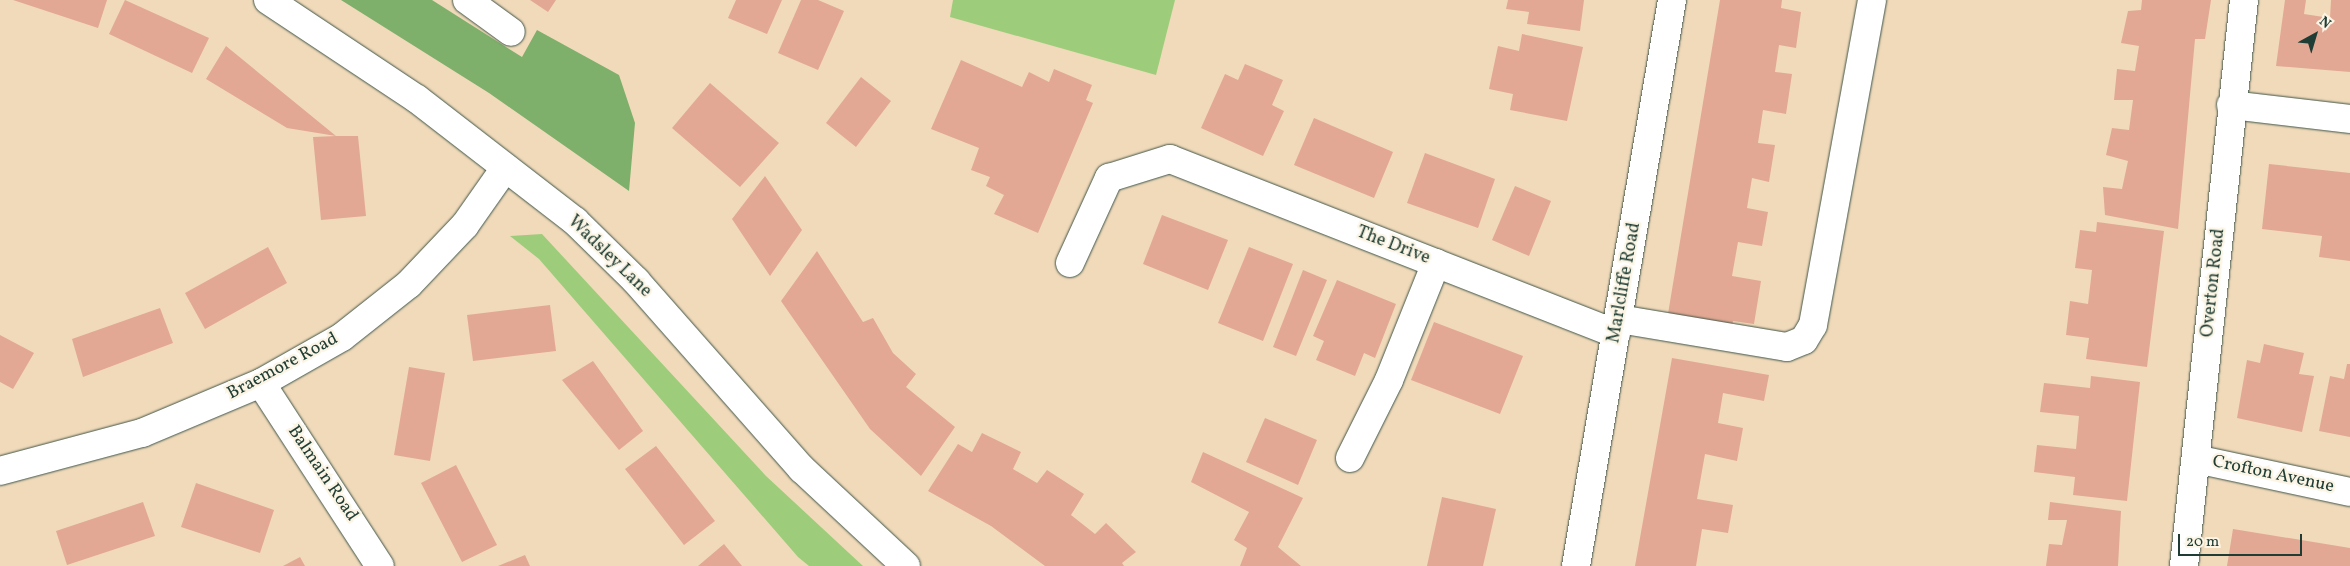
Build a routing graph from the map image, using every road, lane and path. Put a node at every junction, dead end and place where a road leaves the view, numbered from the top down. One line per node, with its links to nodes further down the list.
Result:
1 (268, 0): 9 (street, Wadsley Lane)
2 (467, 0): 6 (street)
3 (1672, 0): 12 (street, Marlcliffe Road)
4 (1872, 0): 12 (street, The Drive)
5 (2244, 0): 7 (street, Overton Road)
6 (511, 32)
7 (2231, 105): 8 (street); 15 (street, Overton Road)
8 (2350, 119)
9 (505, 168): 13 (street, Braemore Road); 19 (street, Wadsley Lane)
10 (1070, 263): 11 (street, The Drive)
11 (1436, 263): 12 (street, The Drive); 14 (street)
12 (1618, 326): 20 (street, Marlcliffe Road)
13 (261, 383): 16 (street, Braemore Road); 18 (street, Balmain Road)
14 (1350, 458)
15 (2196, 459): 17 (street, Crofton Avenue); 21 (street, Overton Road)
16 (0, 471)
17 (2350, 492)
18 (380, 566)
19 (906, 566)
20 (1576, 566)
21 (2184, 566)

